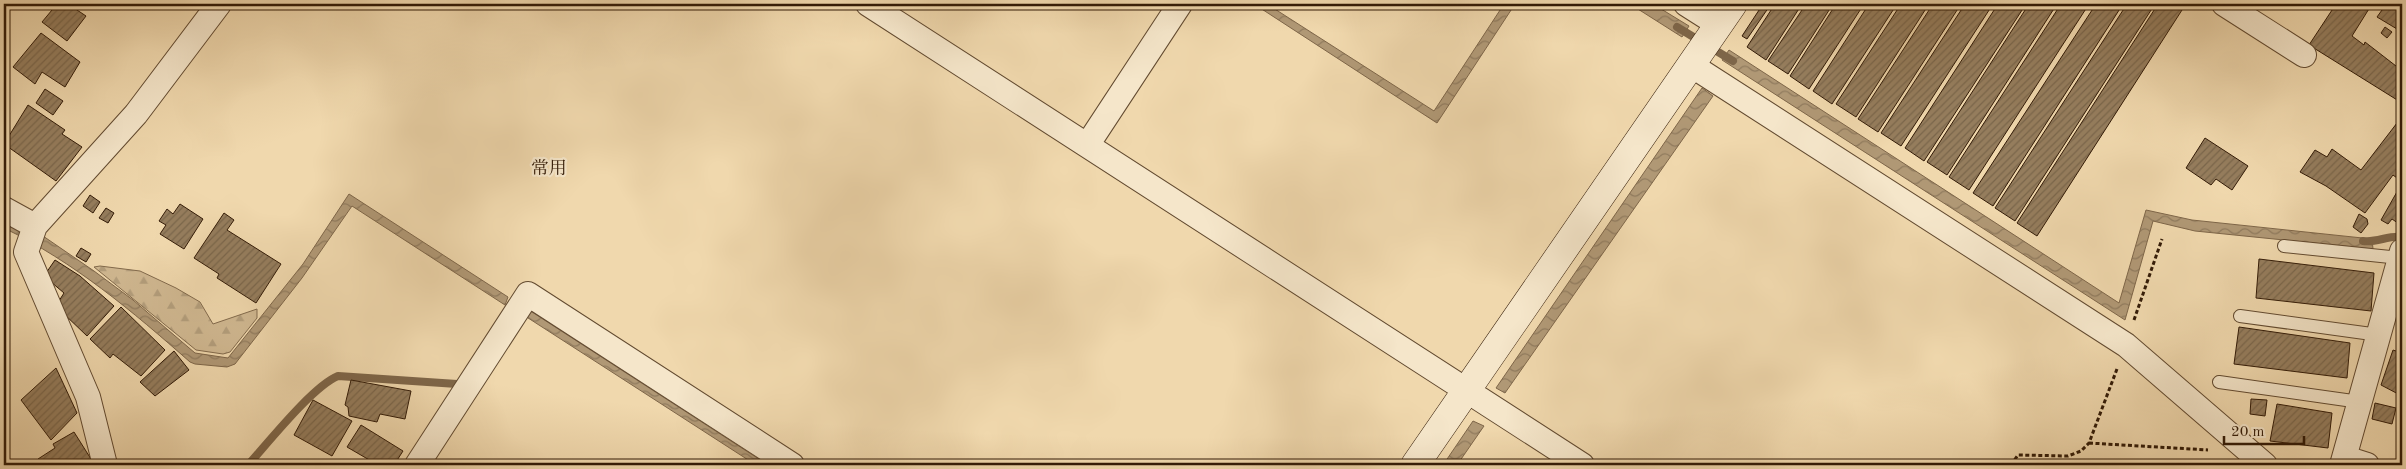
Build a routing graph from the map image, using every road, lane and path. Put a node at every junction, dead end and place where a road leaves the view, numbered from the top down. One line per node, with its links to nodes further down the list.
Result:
1 (219, 4): 13 (street)
2 (868, 4): 11 (street)
3 (1180, 4): 11 (street)
4 (1485, 4): 7 (path)
5 (1686, 4): 8 (street)
6 (2224, 4): 9 (street)
7 (1490, 7)
8 (1726, 14): 10 (street)
9 (2304, 56)
10 (1691, 65): 19 (street); 21 (street)
11 (1088, 144): 19 (street)
12 (4, 209): 13 (street)
13 (35, 226): 23 (street)
14 (2284, 246): 15 (lane)
15 (2401, 255): 17 (street)
16 (2240, 316): 17 (lane)
17 (2379, 335): 20 (street)
18 (2219, 382): 20 (lane)
19 (1466, 391): 26 (street); 27 (street)
20 (2360, 402): 22 (street)
21 (2245, 447): 28 (path); 29 (street)
22 (2343, 462): 30 (street)
23 (105, 465)
24 (417, 465): 25 (street)
25 (792, 465)
26 (1415, 465)
27 (1582, 465)
28 (2011, 465)
29 (2265, 465)
30 (2367, 465)

